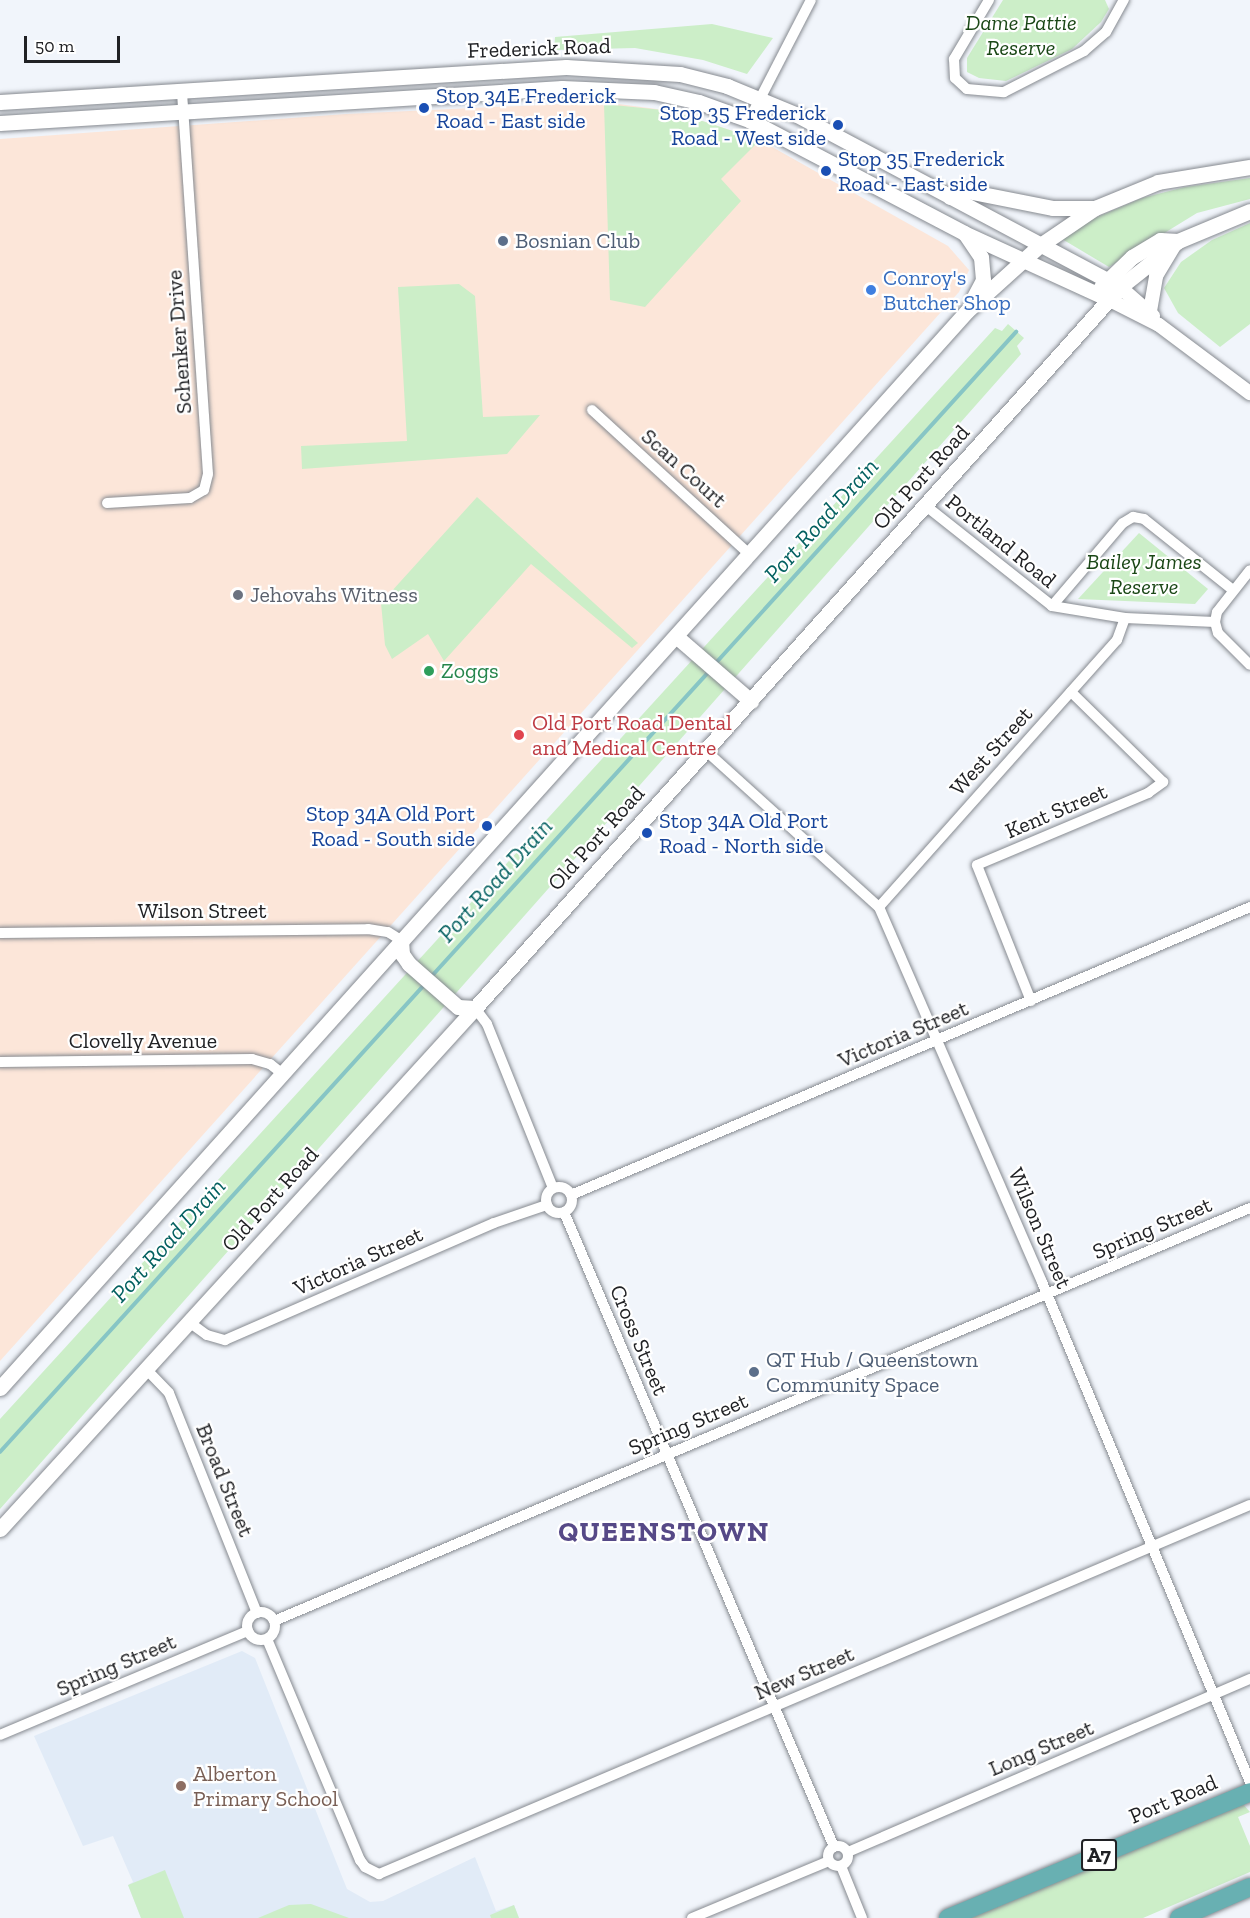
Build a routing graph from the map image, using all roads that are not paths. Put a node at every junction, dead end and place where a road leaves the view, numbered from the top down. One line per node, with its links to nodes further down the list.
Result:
1 (811, 0): 5 (street)
2 (989, 0): 3 (street)
3 (1124, 0)
4 (183, 91): 5 (main road, Frederick Road); 6 (main road, Frederick Road); 7 (street, Schenker Drive)
5 (760, 98): 8 (street); 11 (main road, Frederick Road)
6 (0, 102)
7 (183, 111): 8 (main road, Frederick Road); 9 (main road, Frederick Road); 25 (street, Schenker Drive)
8 (749, 120): 14 (main road, Frederick Road)
9 (0, 123)
10 (1250, 167): 12 (main road)
11 (950, 197): 12 (main road); 16 (main road, Frederick Road)
12 (1095, 208): 16 (main road)
13 (1250, 211): 15 (main road)
14 (964, 233): 17 (main road, Frederick Road); 20 (main road)
15 (1178, 242): 18 (main road, Old Port Road); 21 (street)
16 (1040, 246): 17 (main road); 18 (main road, Frederick Road)
17 (1022, 261): 19 (main road, Frederick Road); 20 (main road)
18 (1113, 284): 19 (main road, Old Port Road); 21 (street)
19 (1102, 296): 22 (street); 26 (main road, Old Port Road)
20 (967, 310): 27 (main road)
21 (1150, 311): 22 (street)
22 (1159, 325): 23 (street)
23 (1250, 393)
24 (592, 410): 27 (street, Scan Court)
25 (107, 503)
26 (926, 506): 30 (street, Portland Road); 36 (main road, Old Port Road)
27 (750, 555): 33 (main road)
28 (1250, 570): 29 (street)
29 (1233, 590): 30 (street, Portland Road); 32 (street)
30 (1052, 606): 31 (street, Portland Road)
31 (1125, 618): 32 (street, Portland Road); 35 (street, West Street)
32 (1215, 622): 34 (street)
33 (677, 637): 36 (main road); 41 (main road)
34 (1250, 665)
35 (1071, 692): 38 (street, West Street); 42 (street, Kent Street)
36 (751, 700): 37 (main road, Old Port Road)
37 (705, 750): 38 (street, Wilson Street); 43 (main road, Old Port Road)
38 (879, 907): 44 (street, Wilson Street)
39 (1250, 908): 42 (street, Victoria Street)
40 (0, 933): 41 (street, Wilson Street)
41 (401, 940): 43 (main road); 46 (main road)
42 (1032, 1001): 44 (street, Victoria Street)
43 (474, 1008): 47 (street); 53 (main road, Old Port Road)
44 (938, 1040): 48 (street, Victoria Street); 52 (street, Wilson Street)
45 (0, 1062): 46 (street, Clovelly Avenue)
46 (283, 1074): 55 (main road)
47 (552, 1188): 48 (street); 49 (street)
48 (571, 1195): 51 (street)
49 (547, 1205): 51 (street); 53 (street, Victoria Street)
50 (1250, 1208): 52 (street, Spring Street)
51 (564, 1212): 56 (street, Cross Street)
52 (1047, 1293): 56 (street, Spring Street); 59 (street, Wilson Street)
53 (189, 1322): 54 (main road, Old Port Road)
54 (146, 1369): 58 (main road, Old Port Road); 60 (street, Broad Street)
55 (0, 1388)
56 (667, 1455): 61 (street, Spring Street); 66 (street, Cross Street)
57 (1250, 1505): 59 (street, New Street)
58 (0, 1529)
59 (1153, 1547): 65 (street, Wilson Street); 66 (street, New Street)
60 (257, 1613): 61 (street); 62 (street)
61 (274, 1621): 63 (street)
62 (248, 1631): 63 (street); 67 (street, Spring Street)
63 (267, 1639): 66 (street, New Street)
64 (1250, 1679): 65 (street, Long Street)
65 (1213, 1695): 68 (street, Wilson Street); 71 (street, Long Street)
66 (775, 1707): 70 (street, Cross Street)
67 (0, 1735)
68 (1250, 1782)
69 (1250, 1792): 77 (highway, Port Road / A7)
70 (834, 1846): 71 (street); 72 (street)
71 (848, 1852): 73 (street)
72 (829, 1861): 73 (street); 75 (street)
73 (841, 1866): 76 (street)
74 (1250, 1887): 78 (highway)
75 (692, 1918)
76 (862, 1918)
77 (948, 1918)
78 (1179, 1918)

